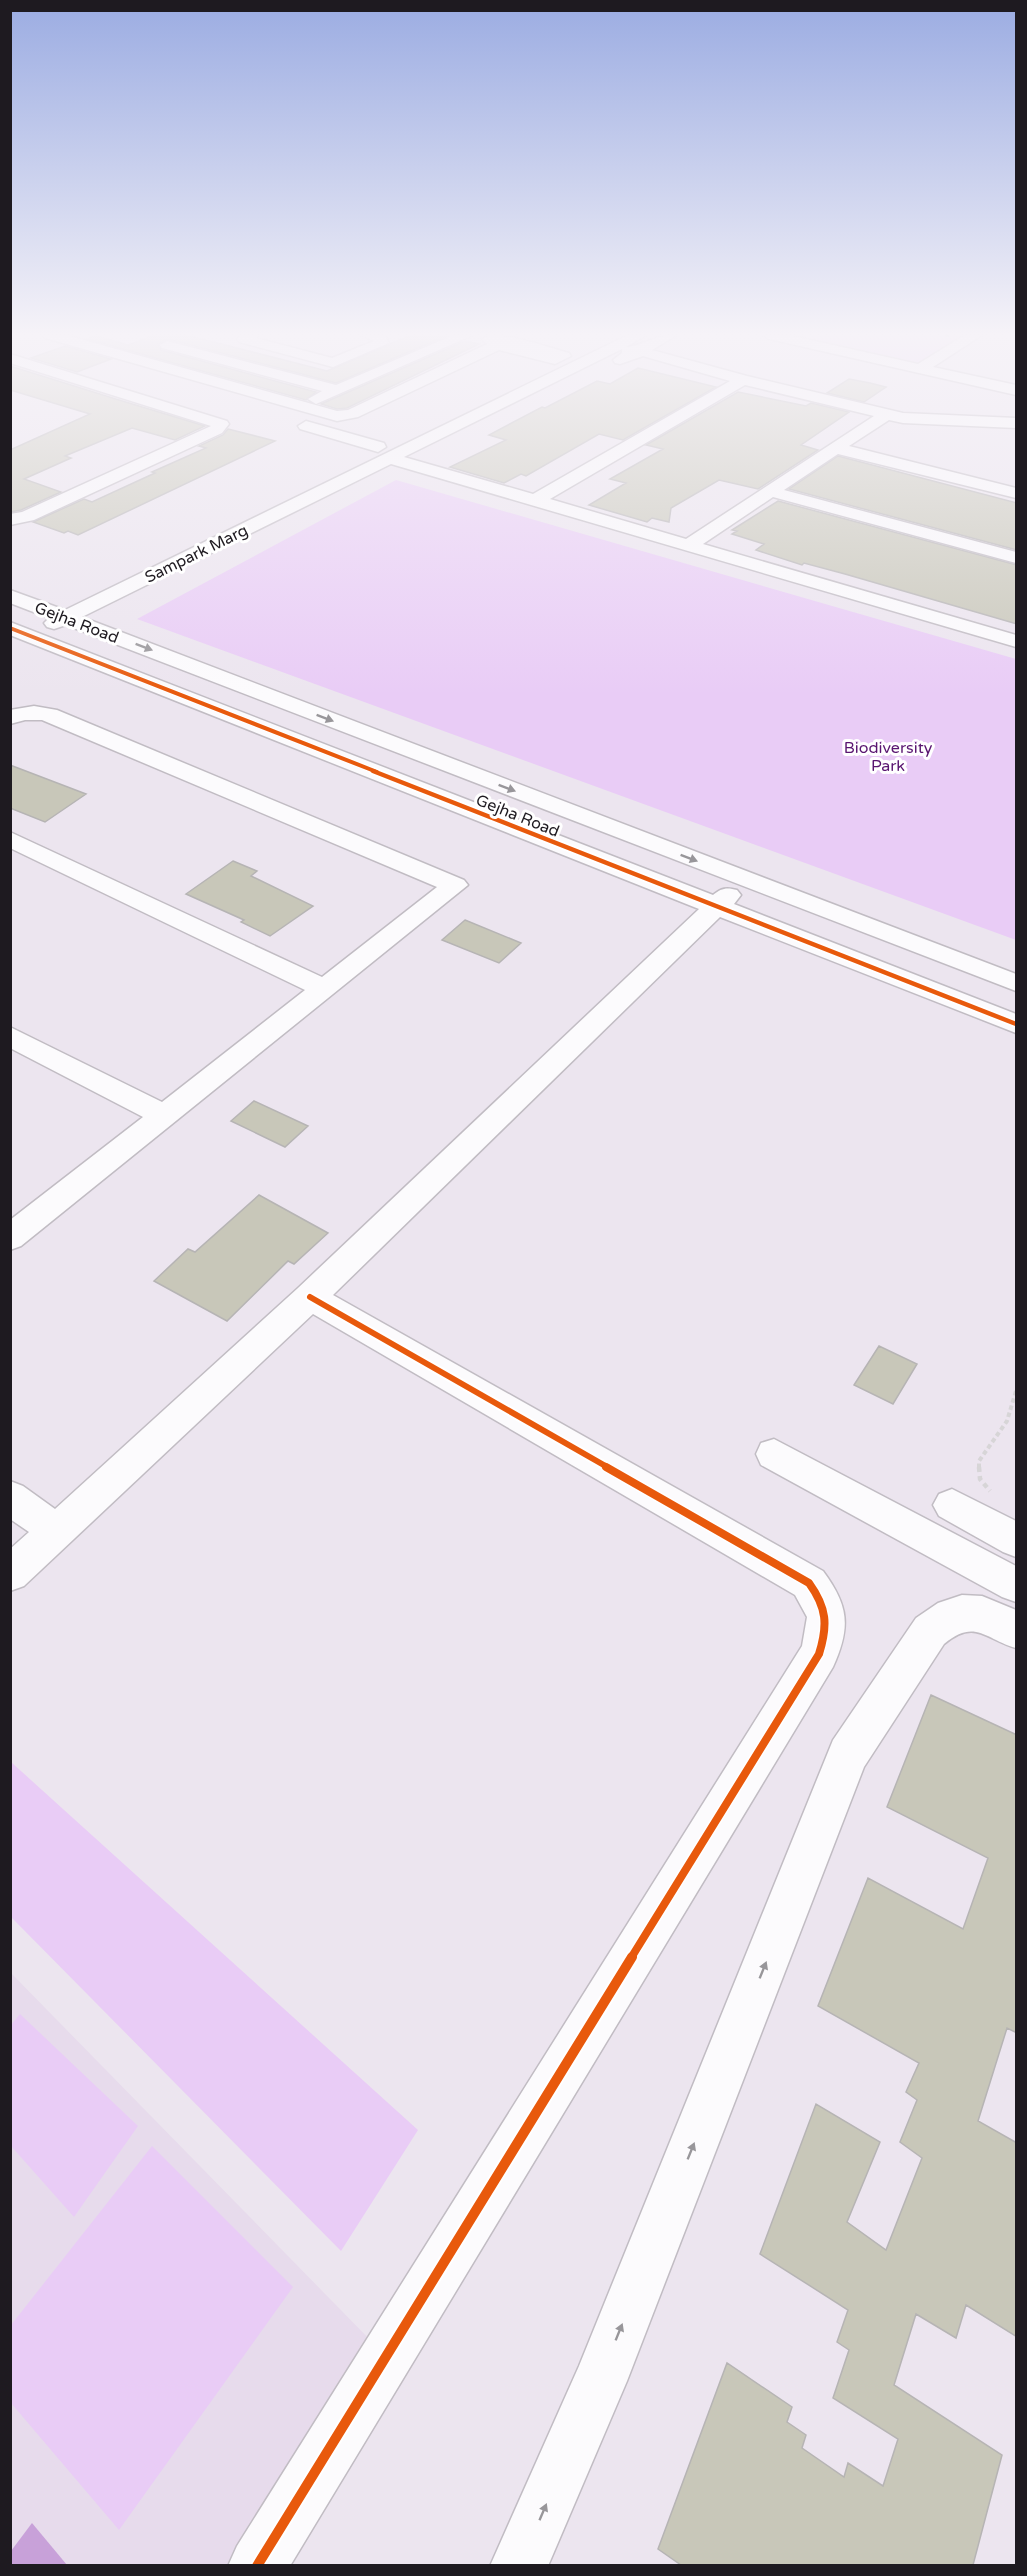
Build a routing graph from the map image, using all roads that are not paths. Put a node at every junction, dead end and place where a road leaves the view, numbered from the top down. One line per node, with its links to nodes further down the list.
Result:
1 (159, 455): 9 (street)
2 (613, 455): 8 (street)
3 (825, 455): 6 (street)
4 (866, 455): 7 (street)
5 (392, 456): 8 (street); 13 (street, Sampark Marg)
6 (770, 491): 10 (street); 11 (street)
7 (1017, 492)
8 (536, 500): 10 (street)
9 (10, 520)
10 (687, 546): 15 (street)
11 (1017, 558)
12 (10, 596): 13 (street, Gejha Road)
13 (63, 617): 14 (street, Sampark Marg); 18 (street, Gejha Road, one-way to 18)
14 (15, 634): 19 (street, Gejha Road)
15 (1017, 641)
16 (10, 718): 21 (street)
17 (10, 839): 21 (street)
18 (745, 879): 19 (street); 20 (street, Gejha Road)
19 (714, 907): 22 (street, Gejha Road); 26 (street)
20 (1017, 983)
21 (322, 987): 24 (street)
22 (1017, 1024)
23 (10, 1035): 24 (street)
24 (164, 1115): 25 (street)
25 (10, 1238)
26 (310, 1297): 30 (street); 35 (street)
27 (774, 1454): 33 (street)
28 (10, 1497): 30 (street)
29 (952, 1505): 31 (street)
30 (56, 1532): 32 (street)
31 (1017, 1540)
32 (10, 1574)
33 (1017, 1585)
34 (1017, 1630): 36 (street, one-way to 34)
35 (257, 2565)
36 (519, 2565)

